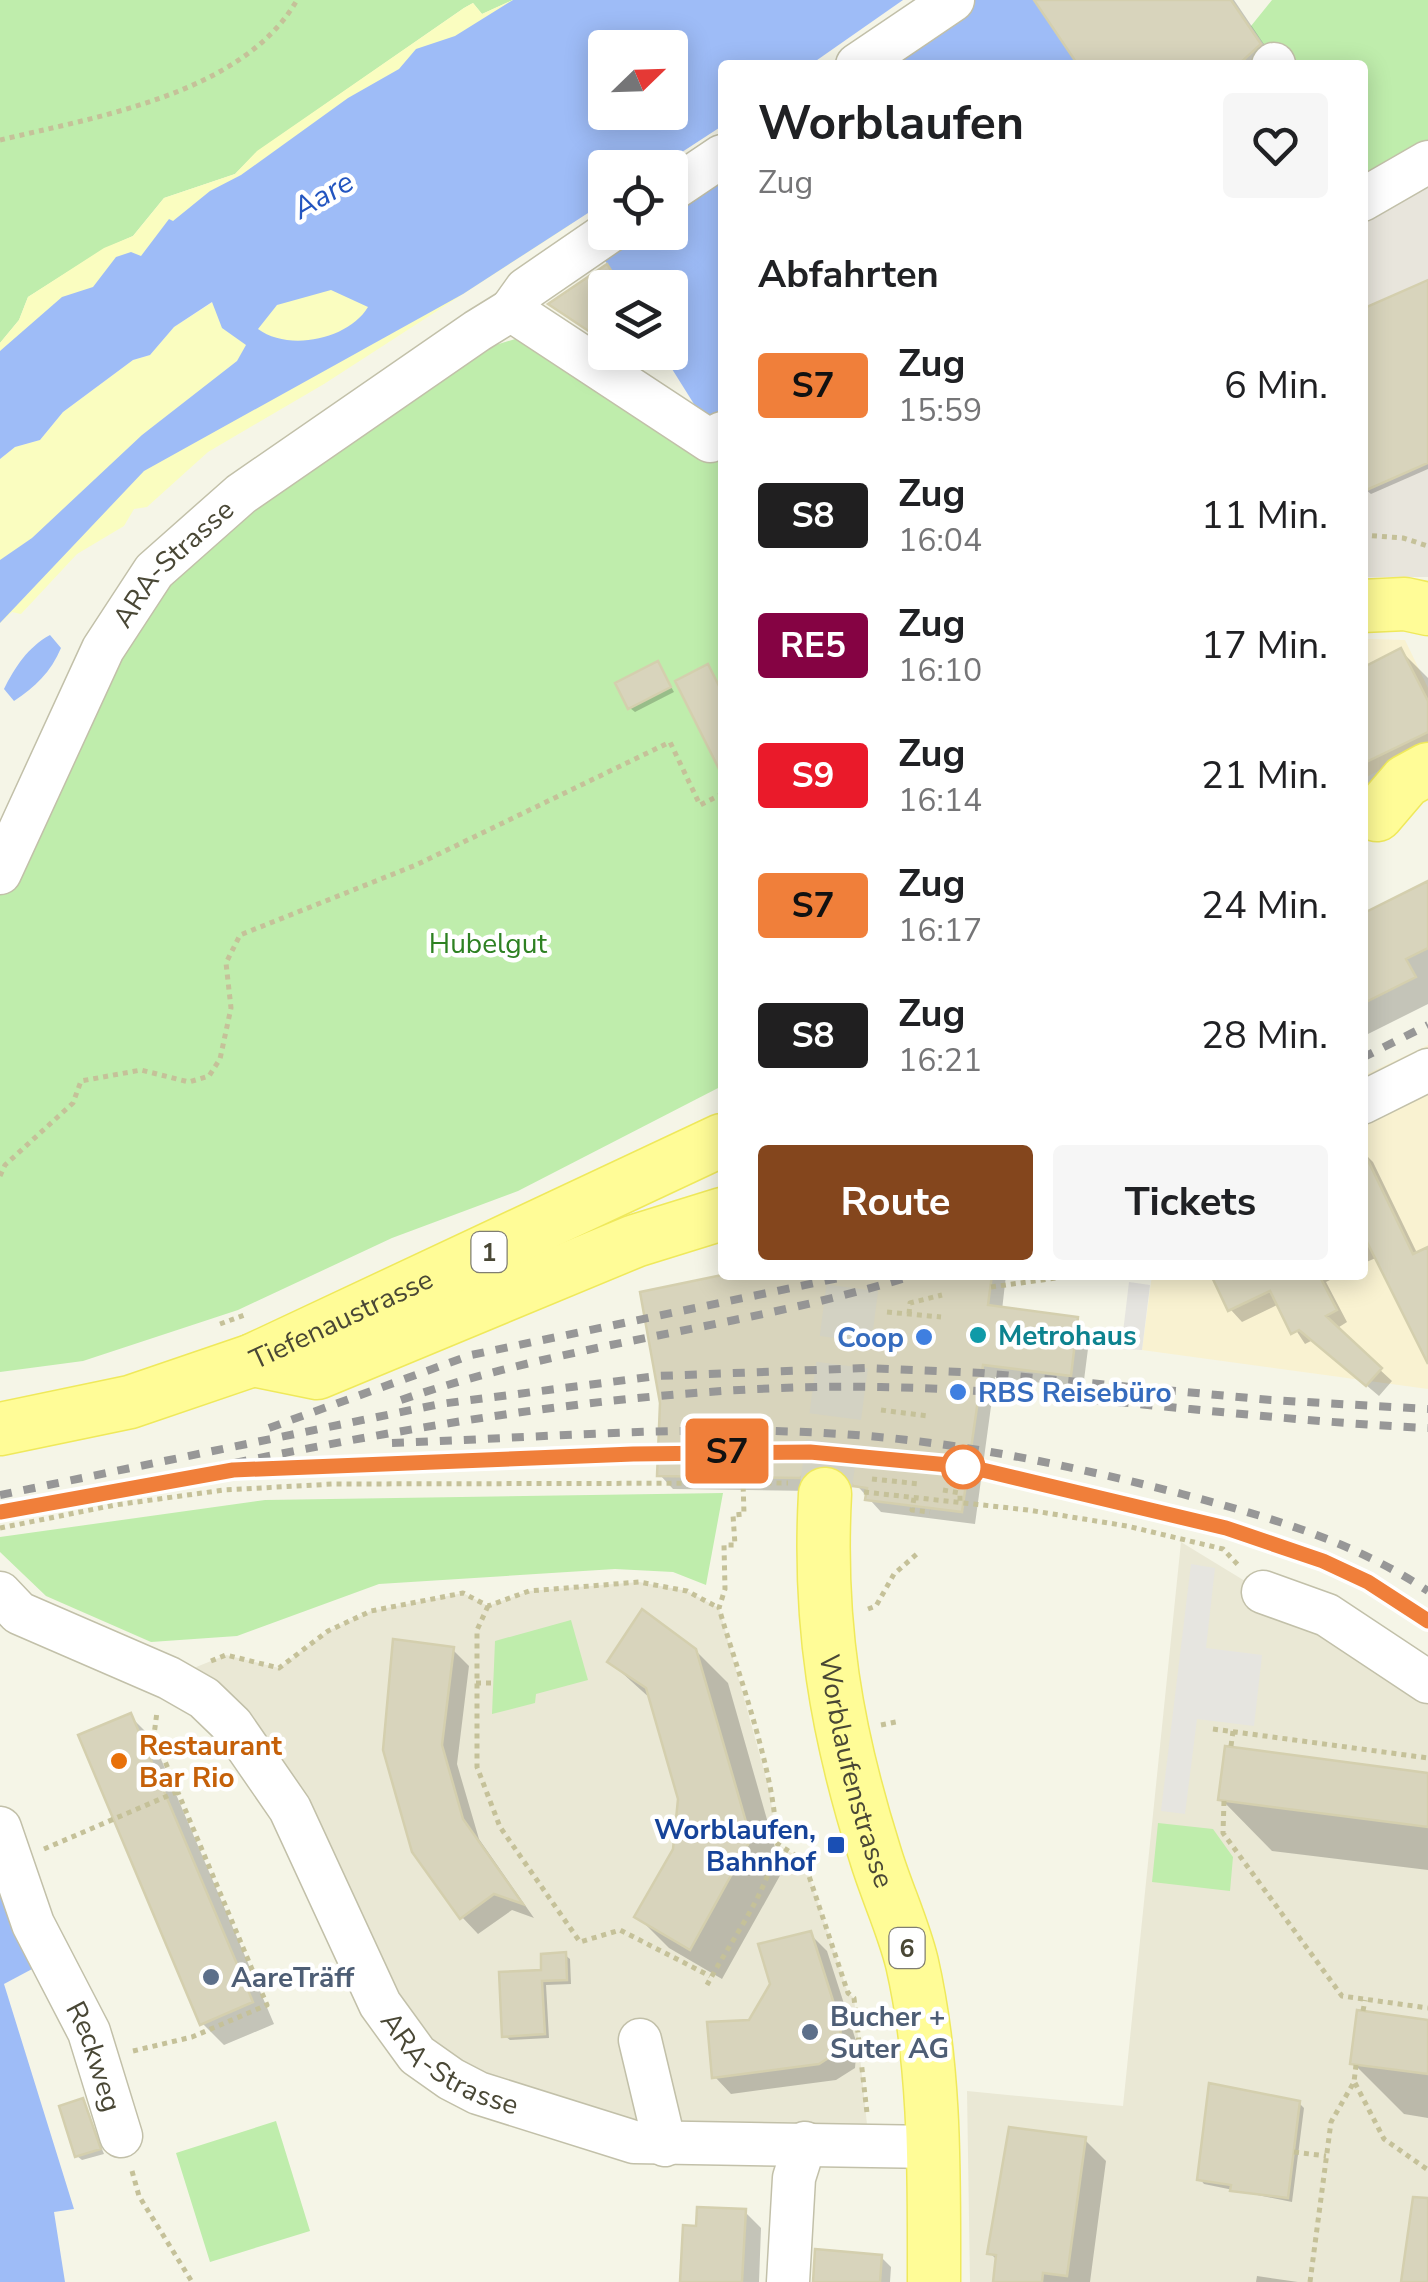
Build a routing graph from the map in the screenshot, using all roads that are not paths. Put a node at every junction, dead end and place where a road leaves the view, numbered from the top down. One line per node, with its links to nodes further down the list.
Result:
1 (953, 0): 2 (street)
2 (864, 60)
3 (718, 159): 5 (street)
4 (1428, 162): 6 (street)
5 (688, 179)
6 (1368, 197)
7 (588, 246): 8 (street, ARA-Strasse)
8 (512, 310): 9 (street); 15 (street, ARA-Strasse)
9 (718, 436)
10 (1368, 605): 11 (main road)
11 (1427, 611)
12 (1428, 770): 14 (main road)
13 (1428, 809): 14 (main road)
14 (1370, 818)
15 (0, 873)
16 (1426, 1076): 17 (street)
17 (1368, 1100)
18 (718, 1142): 20 (main road, Tiefenaustrasse / 1)
19 (718, 1215): 20 (main road)
20 (253, 1360): 21 (main road, Tiefenaustrasse / 1)
21 (0, 1429)
22 (849, 1486): 31 (main road, Worblaufenstrasse / 6)
23 (1263, 1592): 25 (street)
24 (6, 1615): 30 (street, ARA-Strasse)
25 (1428, 1682)
26 (6, 1846): 28 (street, Reckweg)
27 (640, 2040): 30 (street)
28 (121, 2136)
29 (804, 2143): 30 (street, ARA-Strasse); 31 (street, ARA-Strasse); 32 (street)
30 (666, 2144)
31 (934, 2147): 33 (main road, Worblaufenstrasse / 6)
32 (788, 2282)
33 (934, 2282)

